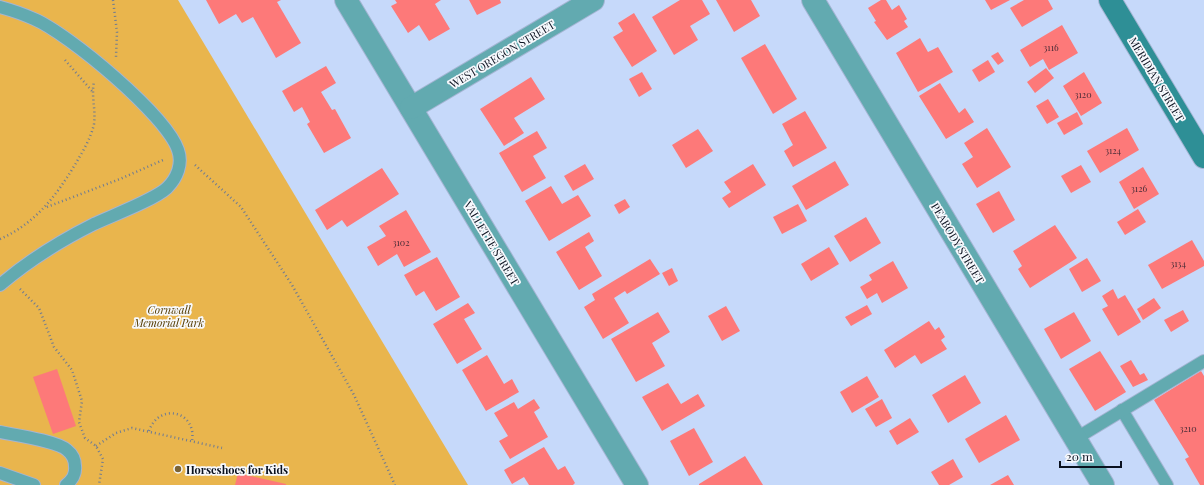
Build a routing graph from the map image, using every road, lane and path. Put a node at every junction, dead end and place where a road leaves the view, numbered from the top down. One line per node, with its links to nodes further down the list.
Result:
1 (113, 0): 8 (path)
2 (346, 0): 10 (street, VALLETTE STREET)
3 (593, 0): 10 (street, WEST OREGON STREET)
4 (813, 0): 20 (street, PEABODY STREET)
5 (1110, 0): 11 (main road, MERIDIAN STREET)
6 (0, 7): 8 (lane)
7 (61, 56): 9 (path)
8 (105, 70): 9 (path); 12 (lane)
9 (92, 92): 13 (path)
10 (411, 108): 29 (street, VALLETTE STREET)
11 (1204, 157)
12 (180, 159): 13 (path); 15 (lane); 28 (path)
13 (47, 207): 14 (path)
14 (0, 239)
15 (4, 282): 22 (path)
16 (1204, 361): 17 (lane)
17 (1122, 410): 20 (lane); 31 (lane)
18 (149, 431): 21 (path); 21 (path); 22 (path)
19 (0, 432): 26 (lane)
20 (1075, 438): 30 (street, PEABODY STREET)
21 (192, 441): 23 (path)
22 (96, 446): 27 (path)
23 (222, 448)
24 (0, 473): 25 (lane)
25 (34, 485)
26 (66, 485)
27 (99, 485)
28 (395, 485)
29 (637, 485)
30 (1103, 485)
31 (1167, 485)

